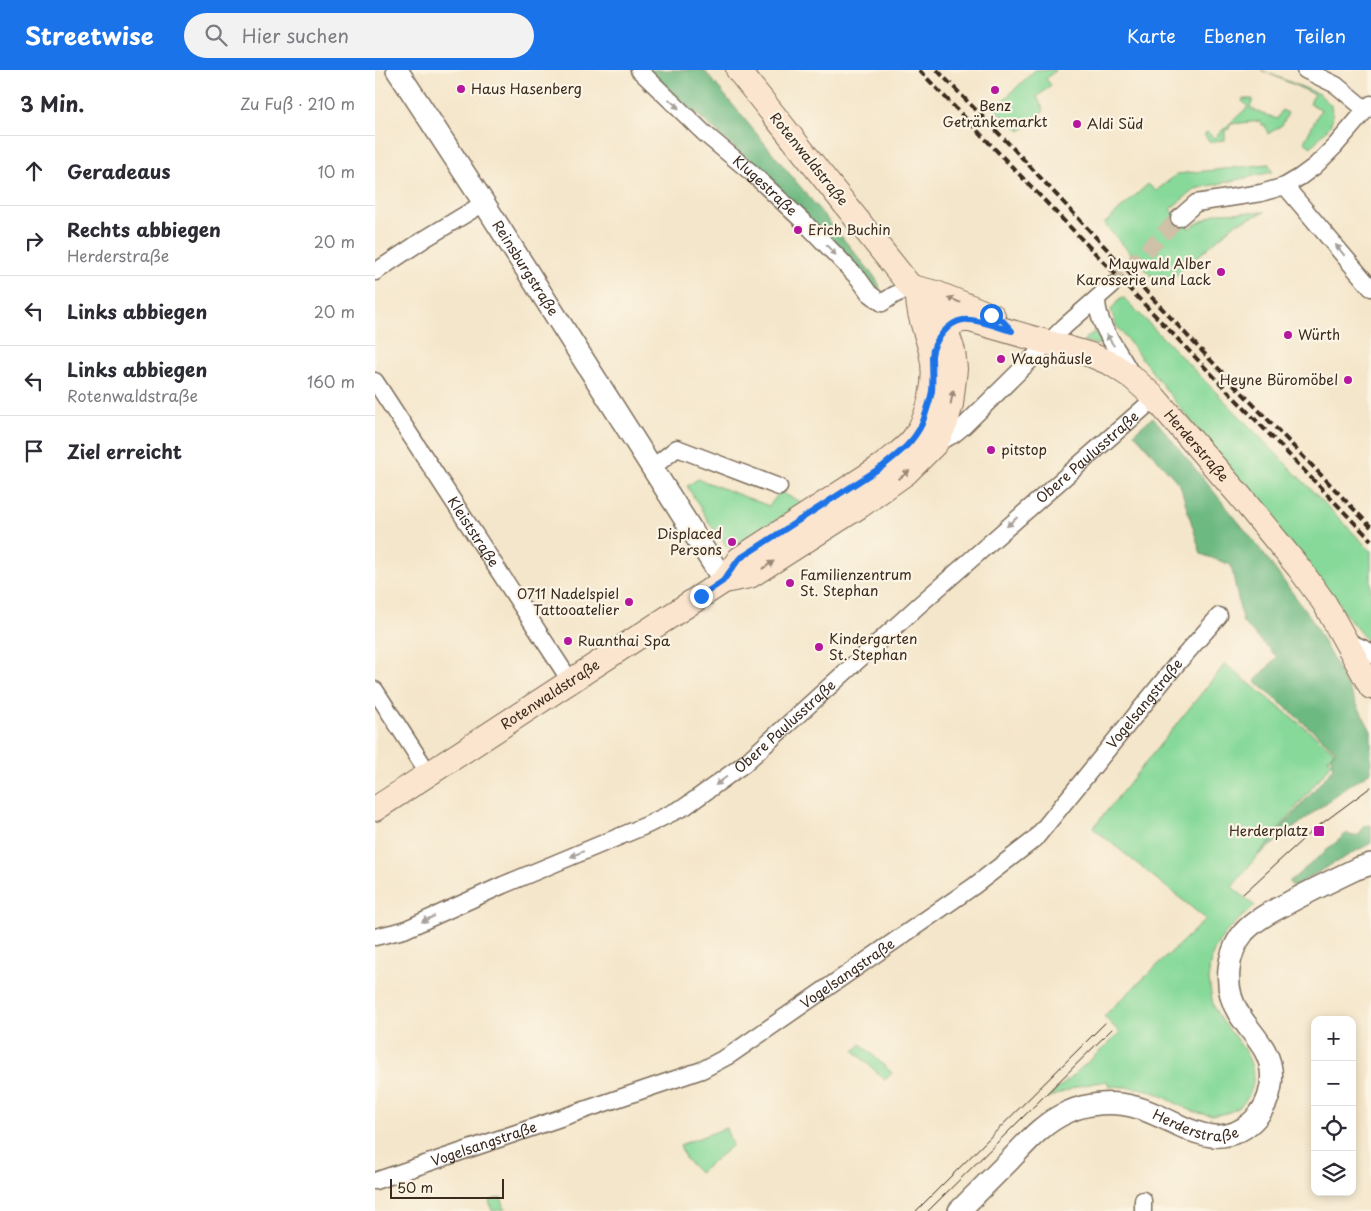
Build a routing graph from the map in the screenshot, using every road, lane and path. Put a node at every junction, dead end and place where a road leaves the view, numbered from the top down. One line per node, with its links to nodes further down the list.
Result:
1 (397, 70): 7 (street, Reinsburgstraße)
2 (639, 70): 12 (street, Klugestraße, one-way to 12)
3 (737, 70): 12 (main road, Rotenwaldstraße)
4 (1305, 70): 5 (street)
5 (1368, 107): 6 (street)
6 (1285, 186): 8 (street); 11 (street, one-way to 6)
7 (484, 203): 9 (street); 22 (street, Reinsburgstraße)
8 (1179, 218)
9 (375, 272)
10 (1112, 285): 13 (street, Rotenwaldstraße)
11 (1371, 288)
12 (915, 291): 14 (main road, Rotenwaldstraße); 15 (main road, one-way to 12); 17 (main road, Rotenwaldstraße)
13 (1097, 300): 16 (street, Rotenwaldstraße); 18 (street, one-way to 13)
14 (946, 324): 15 (main road, Herderstraße); 17 (main road); 21 (main road, Rotenwaldstraße, one-way to 14)
15 (1012, 331): 16 (main road, Herderstraße)
16 (1048, 343): 18 (main road, Herderstraße); 21 (street, Rotenwaldstraße)
17 (932, 354): 24 (main road, Rotenwaldstraße)
18 (1133, 378): 20 (main road, Herderstraße)
19 (375, 381): 29 (street, Kleiststraße)
20 (1155, 398): 27 (main road, Herderstraße); 36 (street, Obere Paulusstraße, one-way to 36)
21 (936, 443): 24 (main road, Rotenwaldstraße, one-way to 21)
22 (652, 468): 23 (street); 25 (street, Reinsburgstraße)
23 (779, 487)
24 (853, 498): 25 (main road, Rotenwaldstraße)
25 (723, 581): 29 (main road, Rotenwaldstraße)
26 (1219, 616): 37 (street, Vogelsangstraße)
27 (1347, 641): 28 (street); 30 (main road, Herderstraße)
28 (1371, 655)
29 (571, 682): 32 (main road, Rotenwaldstraße)
30 (1371, 688)
31 (375, 690): 32 (street)
32 (429, 774): 33 (main road, Rotenwaldstraße)
33 (375, 809)
34 (1371, 853): 35 (street, Herderstraße)
35 (1366, 867): 38 (street, Herderstraße)
36 (375, 937)
37 (375, 1181)
38 (959, 1211)

